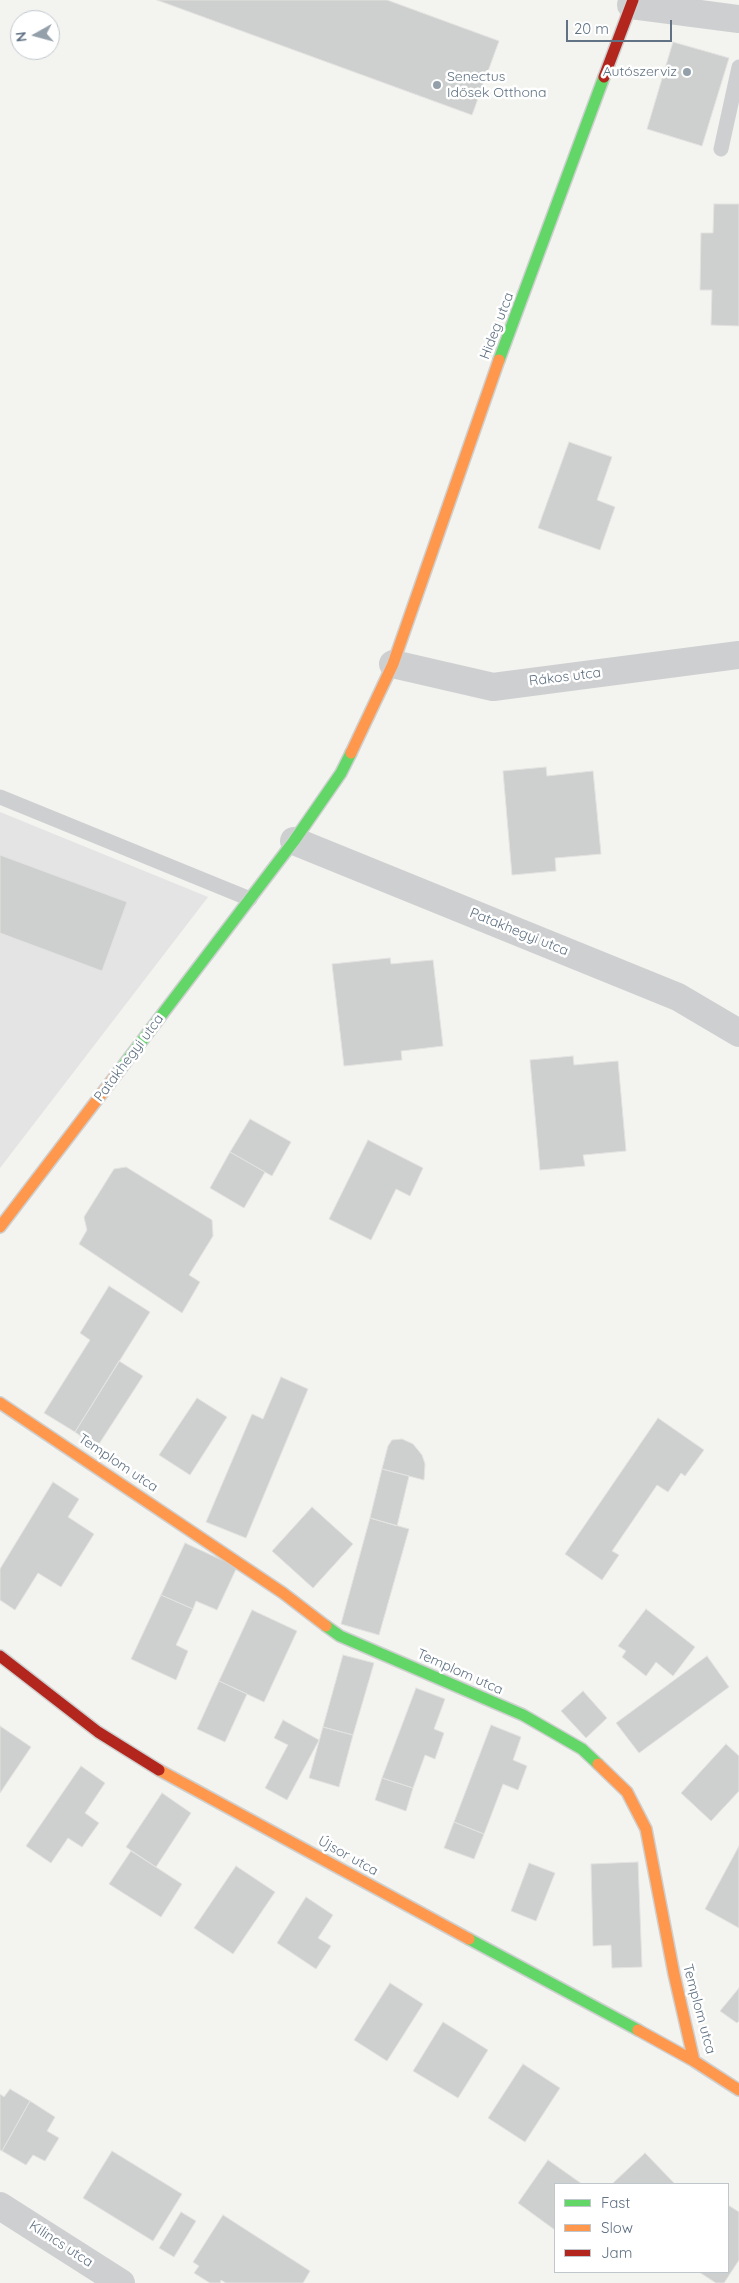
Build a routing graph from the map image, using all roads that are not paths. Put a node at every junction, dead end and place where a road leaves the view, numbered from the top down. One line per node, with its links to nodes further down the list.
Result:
1 (632, 2): 2 (street); 6 (street, Hideg utca)
2 (739, 19)
3 (739, 68): 4 (lane)
4 (721, 149)
5 (739, 655): 6 (street, Rákos utca)
6 (393, 664): 8 (street, Patakhegyi utca)
7 (1, 798): 9 (lane)
8 (294, 841): 9 (street, Patakhegyi utca); 10 (street, Patakhegyi utca)
9 (250, 899): 11 (street, Patakhegyi utca)
10 (739, 1033)
11 (0, 1226)
12 (0, 1403): 14 (street, Templom utca)
13 (0, 1656): 14 (street, Újsor utca)
14 (694, 2061): 15 (street, Templom utca)
15 (739, 2090)
16 (0, 2206): 17 (street, Kilincs utca)
17 (121, 2283)

